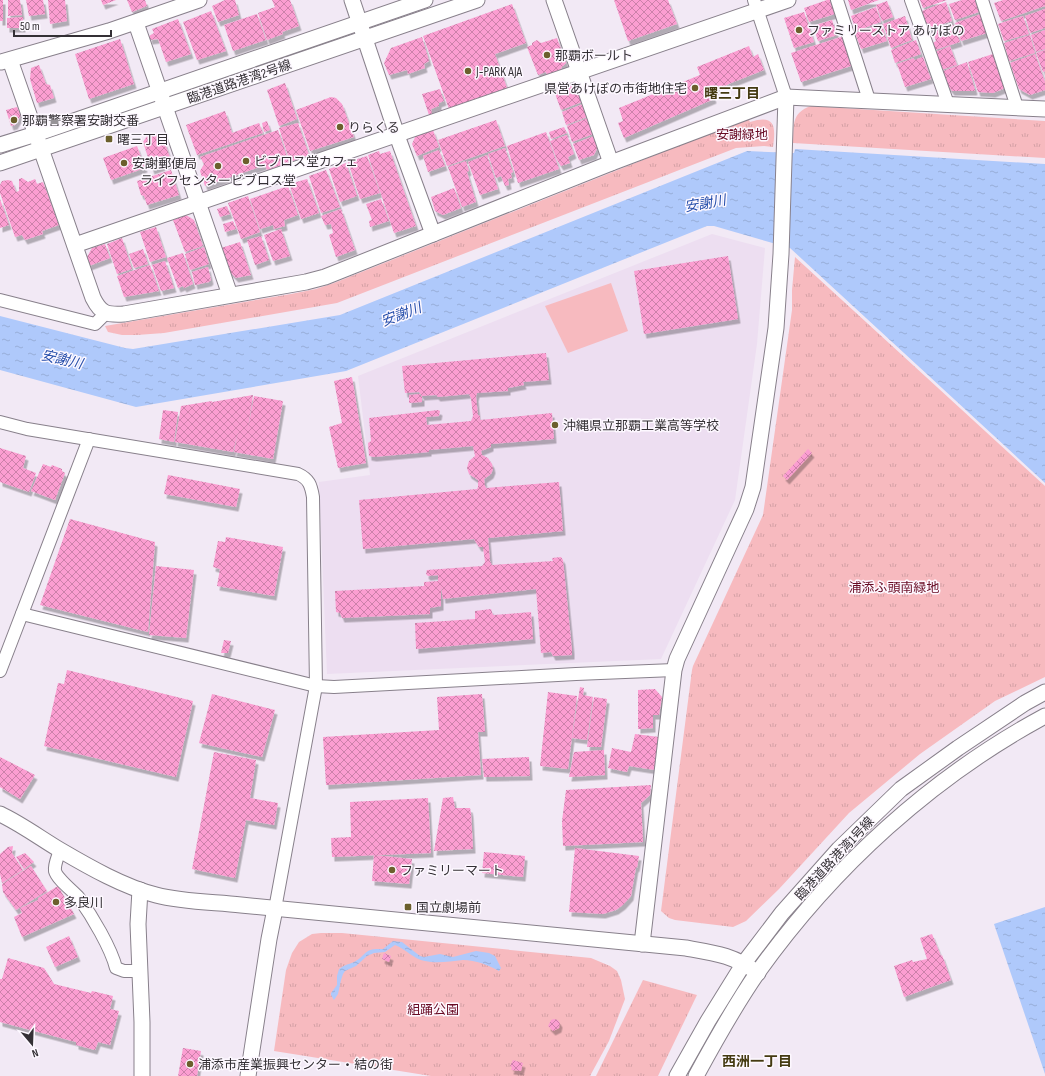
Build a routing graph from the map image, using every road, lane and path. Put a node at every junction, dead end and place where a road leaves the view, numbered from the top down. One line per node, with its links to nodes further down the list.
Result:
1 (198, 0): 12 (street)
2 (352, 0): 11 (street)
3 (425, 0): 11 (street, 臨港道路港湾2号線)
4 (477, 0): 13 (street, 臨港道路港湾2号線)
5 (554, 0): 15 (street)
6 (788, 0): 10 (street)
7 (837, 0): 18 (street)
8 (911, 0): 19 (street)
9 (982, 0): 21 (street)
10 (756, 5): 15 (street); 17 (street)
11 (360, 22): 13 (street); 16 (street, 臨港道路港湾2号線)
12 (136, 23): 14 (street); 16 (street)
13 (365, 38): 20 (street, 臨港道路港湾2号線); 24 (street)
14 (5, 61): 23 (street)
15 (579, 72): 24 (street); 28 (street)
16 (159, 92): 20 (street); 23 (street, 臨港道路港湾2号線)
17 (786, 97): 18 (street); 28 (street); 38 (street)
18 (870, 100): 19 (street)
19 (948, 104): 21 (street)
20 (164, 107): 26 (street, 臨港道路港湾2号線); 29 (street)
21 (1017, 107): 22 (street)
22 (1045, 109)
23 (36, 134): 25 (street, 臨港道路港湾2号線); 26 (street)
24 (397, 134): 29 (street); 30 (street)
25 (0, 144)
26 (41, 149): 27 (street, 臨港道路港湾2号線); 31 (street)
27 (0, 163)
28 (611, 163): 30 (street)
29 (198, 203): 31 (street); 32 (street)
30 (433, 234): 32 (street)
31 (75, 245): 34 (street)
32 (230, 295): 34 (street)
33 (0, 300): 34 (street)
34 (106, 313)
35 (0, 422): 36 (street)
36 (89, 439): 37 (street); 40 (street)
37 (22, 614): 39 (street); 40 (street)
38 (674, 670): 40 (street); 47 (street)
39 (0, 671)
40 (316, 686): 46 (street)
41 (1045, 692): 48 (street, 臨港道路港湾1号線)
42 (1045, 716): 50 (street, 臨港道路港湾1号線)
43 (0, 814): 44 (street)
44 (60, 850): 45 (street); 49 (street)
45 (140, 890): 46 (street); 49 (street)
46 (275, 909): 47 (street); 52 (street)
47 (642, 944): 48 (street)
48 (744, 963): 50 (street); 53 (street, 臨港道路港湾1号線)
49 (139, 971): 51 (street)
50 (758, 973): 54 (street, 臨港道路港湾1号線)
51 (142, 1076)
52 (248, 1076)
53 (677, 1076)
54 (696, 1076)

